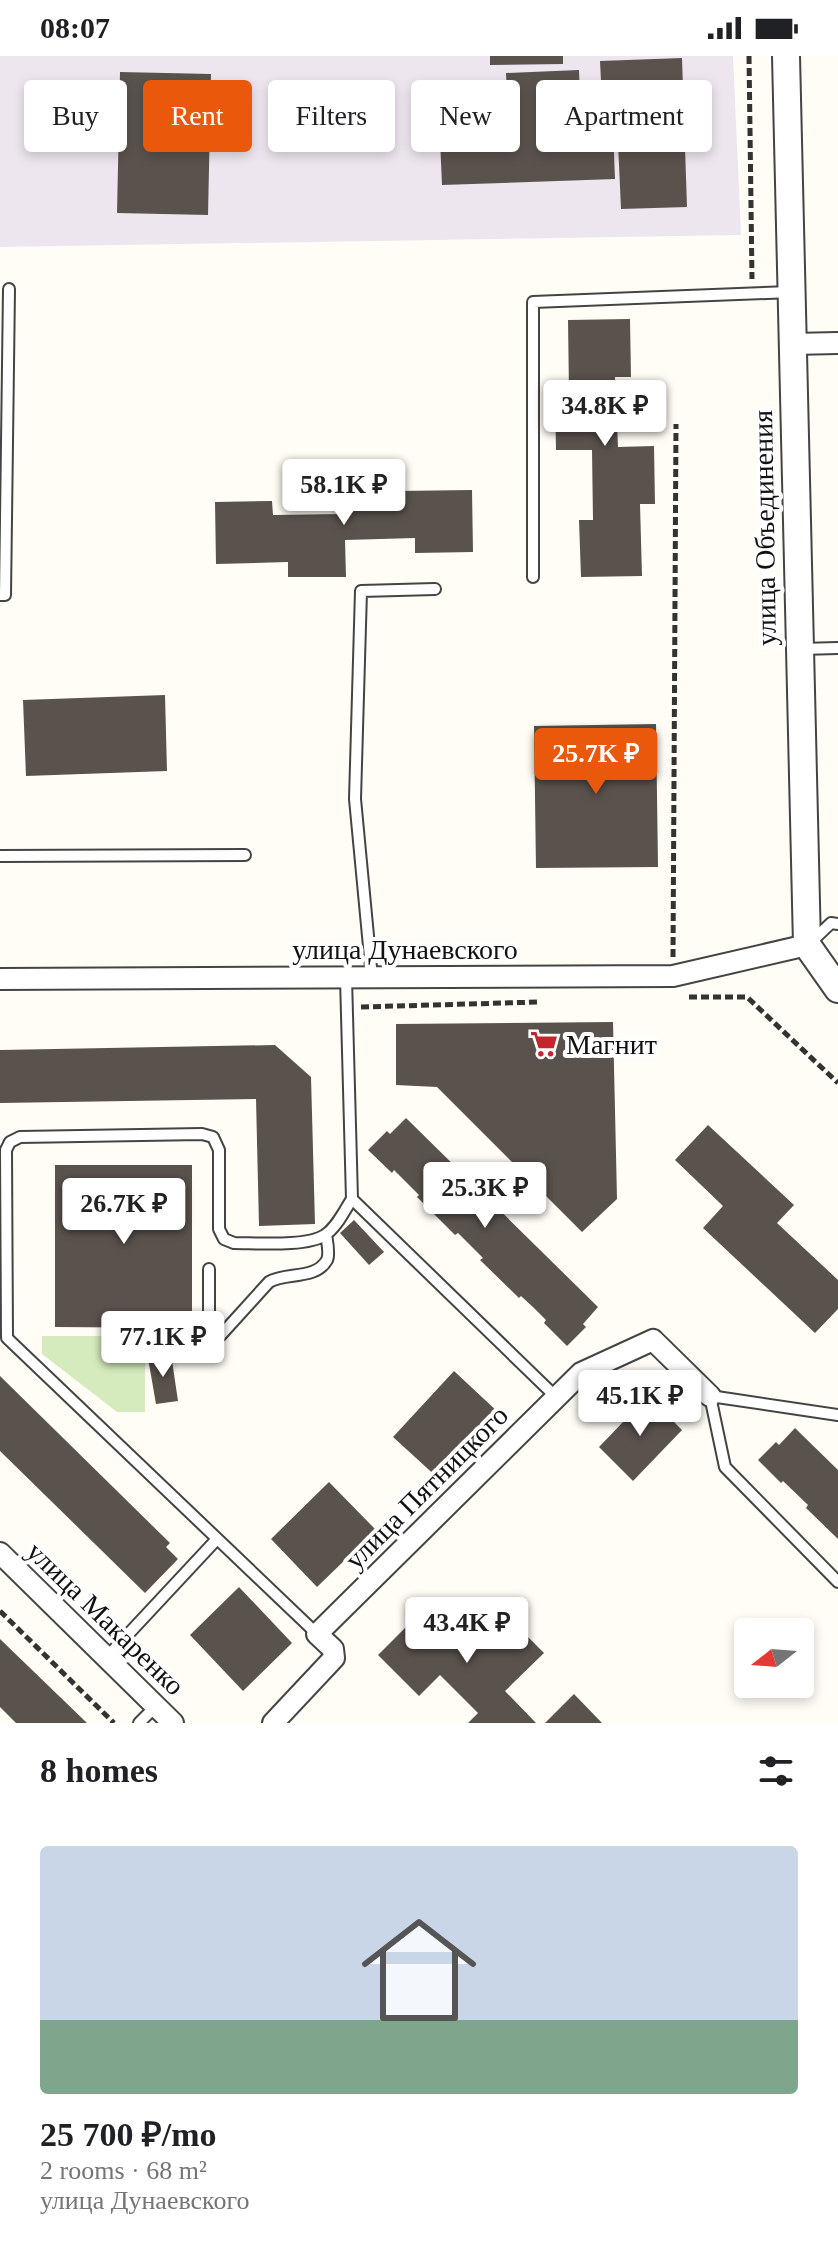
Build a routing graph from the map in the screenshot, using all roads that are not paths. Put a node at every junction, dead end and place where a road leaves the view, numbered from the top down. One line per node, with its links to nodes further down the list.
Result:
1 (786, 56): 3 (street, улица Объединения)
2 (9, 289): 8 (lane)
3 (791, 292): 5 (street, улица Объединения); 6 (lane)
4 (838, 343): 5 (street)
5 (792, 344): 10 (street, улица Объединения)
6 (533, 577)
7 (435, 589): 16 (lane)
8 (0, 595)
9 (838, 648): 10 (lane)
10 (798, 649): 14 (street, улица Объединения)
11 (245, 855): 12 (lane)
12 (0, 856)
13 (838, 924): 14 (lane)
14 (807, 945): 16 (street, улица Дунаевского); 18 (street)
15 (346, 978): 16 (street, улица Дунаевского); 17 (street, улица Дунаевского); 19 (lane)
16 (372, 978)
17 (0, 979)
18 (838, 989)
19 (352, 1199): 20 (lane); 25 (lane)
20 (326, 1234): 22 (lane); 27 (lane)
21 (209, 1269): 22 (lane)
22 (209, 1338): 23 (lane)
23 (154, 1343)
24 (710, 1396): 25 (street, улица Пятницкого); 26 (lane); 29 (lane)
25 (556, 1397): 30 (street, улица Пятницкого)
26 (838, 1415)
27 (217, 1539): 30 (lane); 31 (lane)
28 (0, 1553): 31 (street, улица Макаренко)
29 (838, 1582)
30 (317, 1634): 35 (street)
31 (106, 1658): 32 (street, улица Макаренко)
32 (156, 1706): 33 (lane); 34 (street, улица Макаренко)
33 (139, 1723)
34 (173, 1723)
35 (273, 1723)

